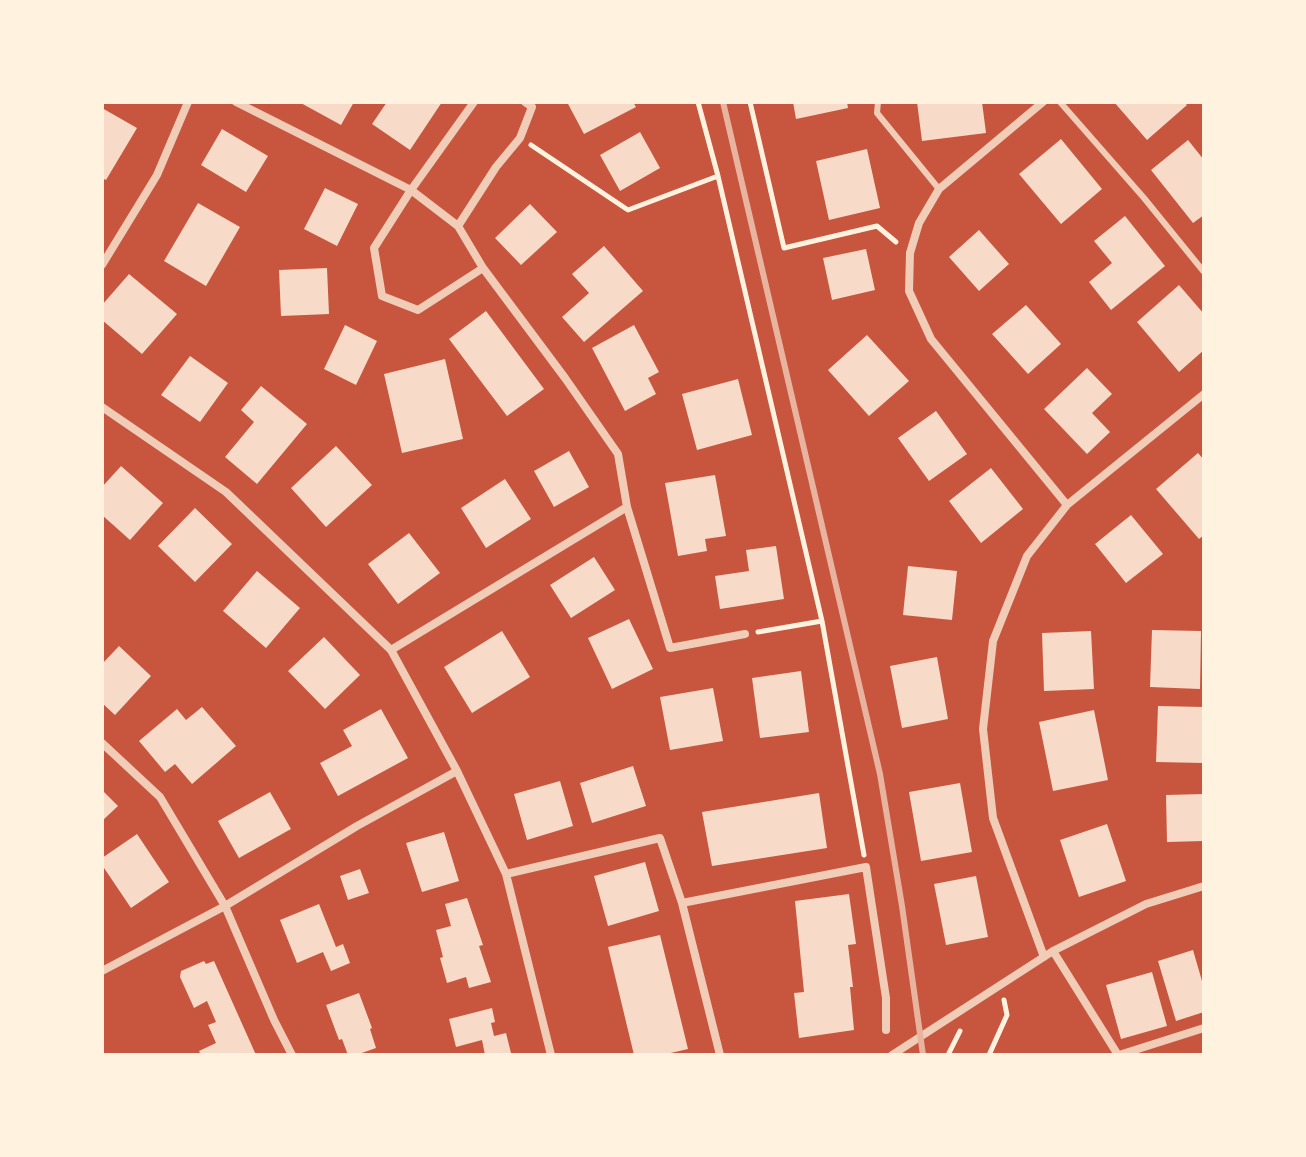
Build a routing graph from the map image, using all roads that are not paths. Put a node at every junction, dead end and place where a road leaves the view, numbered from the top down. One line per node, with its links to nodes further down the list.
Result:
1 (188, 102): 11 (street)
2 (236, 102): 9 (street)
3 (474, 102): 9 (street)
4 (525, 102): 10 (street)
5 (878, 102): 8 (lane)
6 (1043, 102): 8 (street)
7 (1060, 102): 13 (lane)
8 (939, 189): 16 (street)
9 (411, 190): 10 (street); 12 (street)
10 (458, 226): 12 (street)
11 (102, 265)
12 (483, 268): 17 (street)
13 (1204, 272)
14 (1204, 394): 16 (street)
15 (102, 407): 19 (street)
16 (1067, 505): 27 (street)
17 (627, 507): 18 (street); 19 (street)
18 (745, 634)
19 (391, 650): 21 (street)
20 (102, 743): 25 (street)
21 (457, 771): 22 (street); 25 (street)
22 (506, 874): 24 (street); 32 (street)
23 (1204, 886): 26 (street)
24 (682, 903): 30 (street); 33 (street)
25 (225, 906): 28 (street); 31 (street)
26 (1053, 951): 27 (street); 35 (street)
27 (1044, 957): 34 (street)
28 (102, 971)
29 (1204, 1028): 35 (street)
30 (886, 1030)
31 (292, 1055)
32 (551, 1055)
33 (720, 1055)
34 (892, 1055)
35 (1119, 1055)

